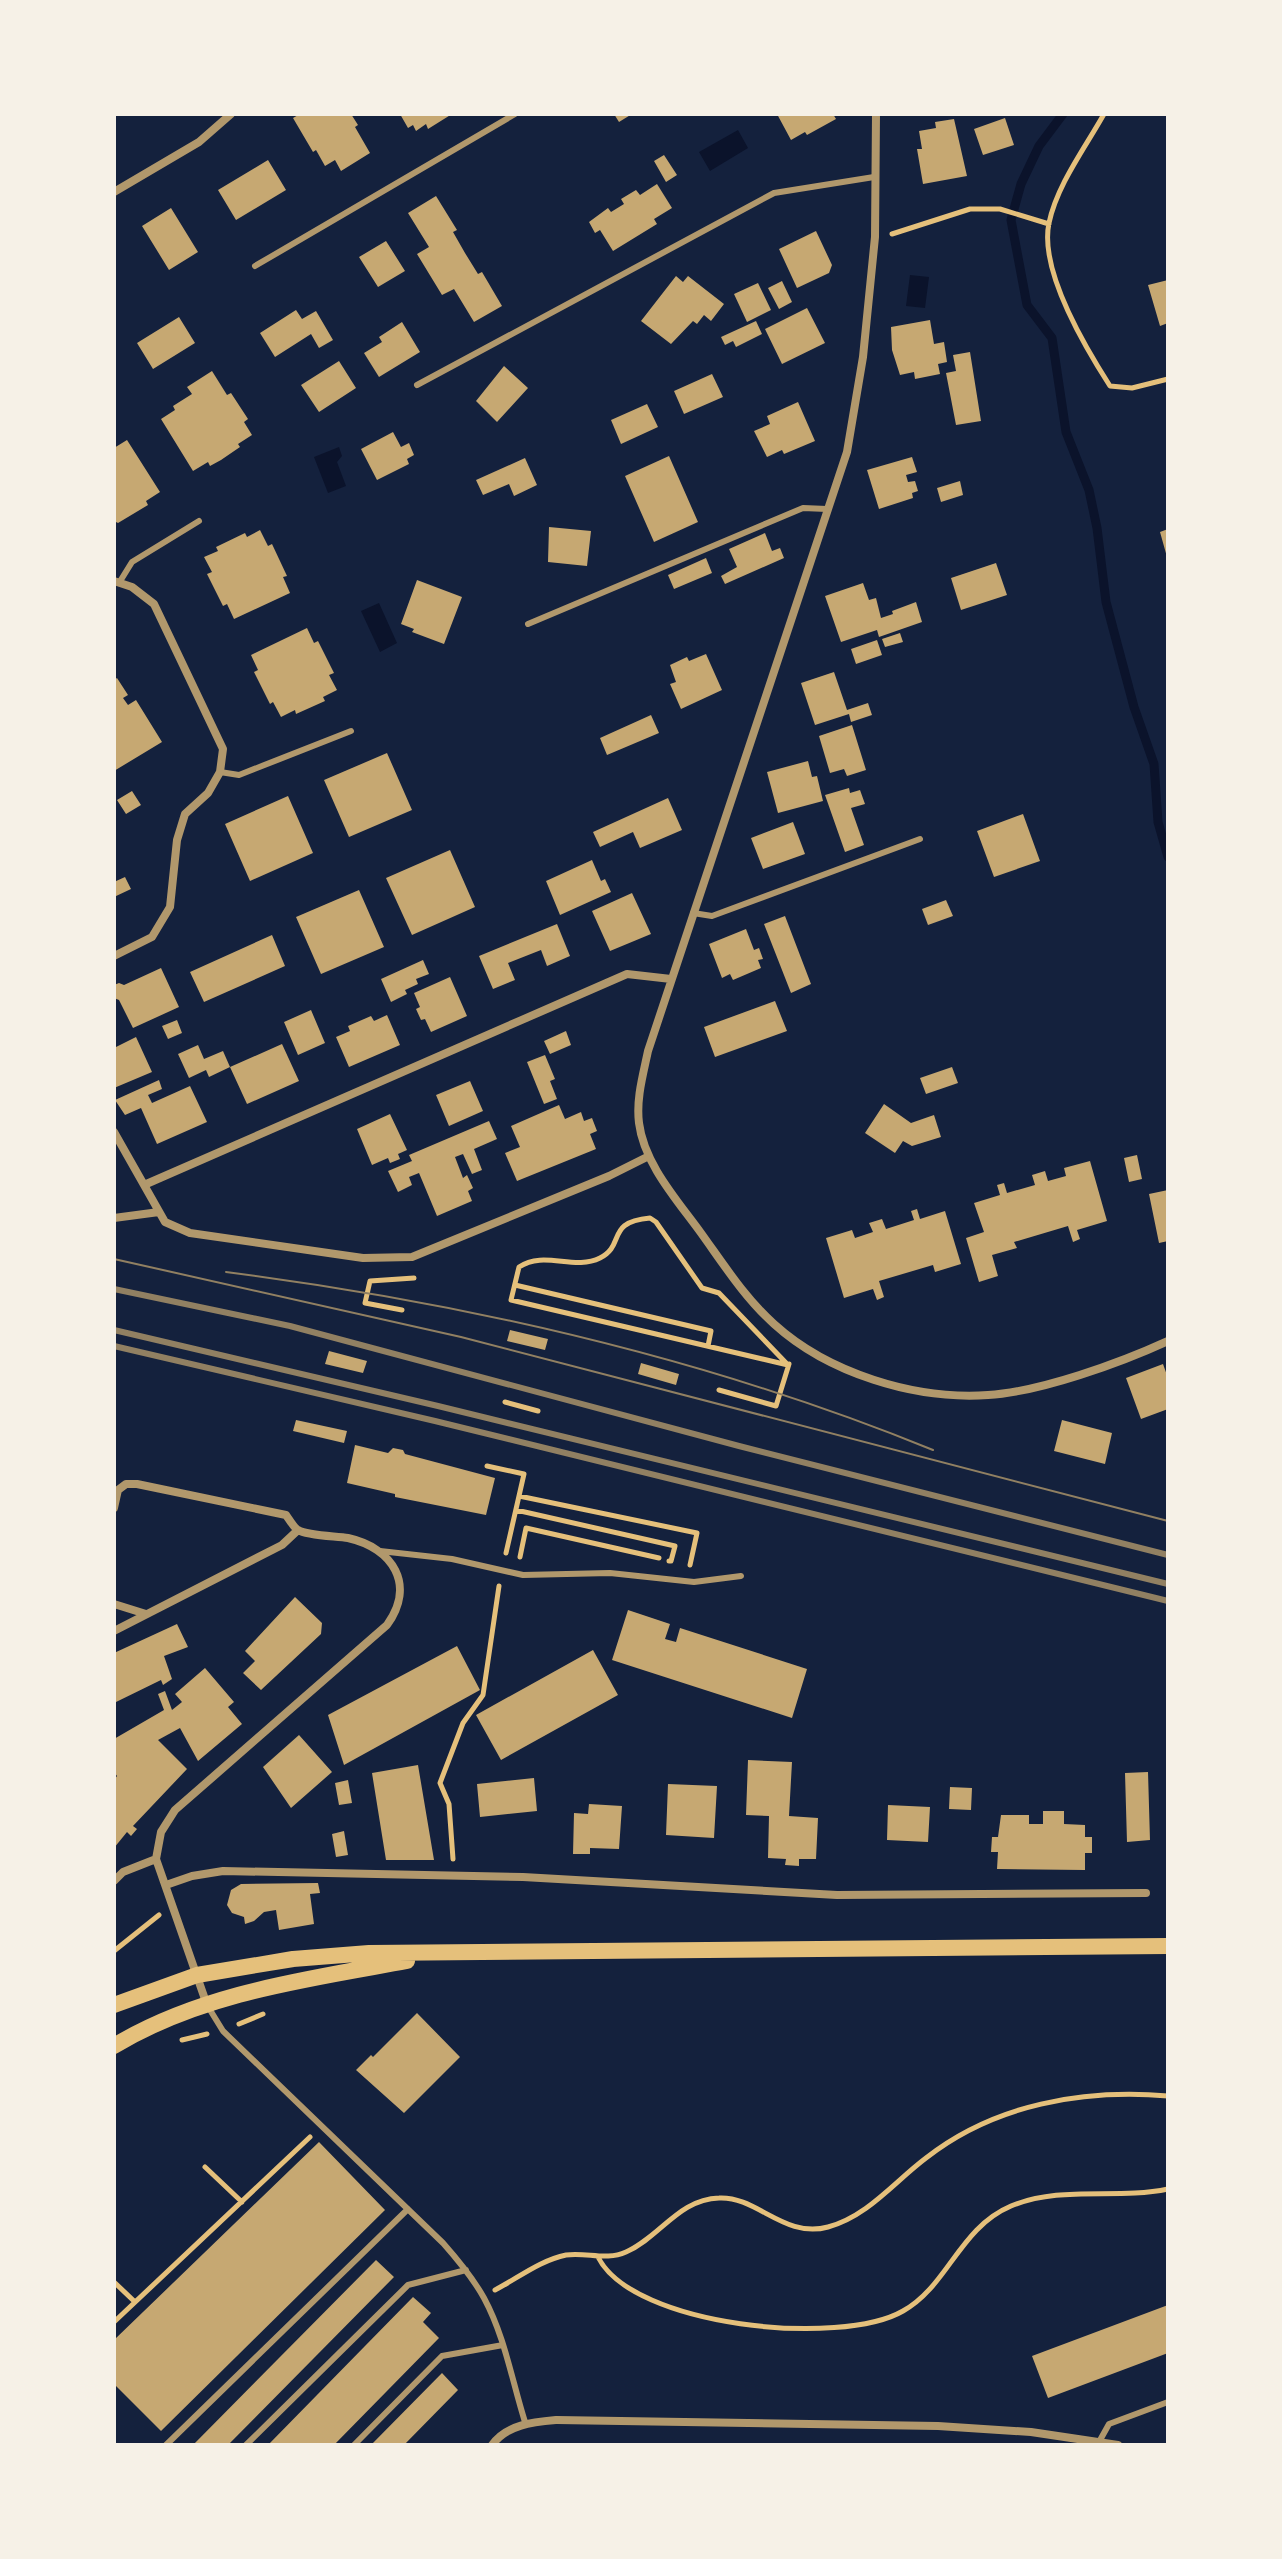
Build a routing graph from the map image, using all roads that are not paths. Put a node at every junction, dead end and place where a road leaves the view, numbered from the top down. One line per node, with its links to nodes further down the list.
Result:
1 (231, 114): 5 (street)
2 (515, 114): 6 (lane)
3 (876, 114): 4 (street)
4 (874, 177): 7 (lane); 8 (street)
5 (114, 192)
6 (255, 266)
7 (417, 385)
8 (827, 509): 11 (lane); 15 (street)
9 (199, 521): 10 (lane)
10 (116, 582): 13 (street)
11 (528, 624)
12 (351, 731): 13 (lane)
13 (220, 772): 16 (street)
14 (920, 839): 15 (lane)
15 (693, 913): 17 (street)
16 (114, 956)
17 (671, 979): 19 (street); 20 (street)
18 (114, 1132): 20 (street)
19 (649, 1156): 21 (street); 23 (street)
20 (144, 1185): 21 (street)
21 (159, 1212): 22 (street)
22 (114, 1218)
23 (1168, 1341)
24 (114, 1508): 25 (street)
25 (298, 1530): 26 (street); 29 (street)
26 (377, 1551): 27 (lane); 31 (street)
27 (741, 1576)
28 (114, 1604): 29 (street)
29 (146, 1614): 30 (street)
30 (114, 1631)
31 (156, 1859): 32 (street); 33 (street)
32 (114, 1881)
33 (166, 1885): 34 (street); 37 (street)
34 (1146, 1893)
35 (1168, 1946): 36 (main road)
36 (454, 1953): 37 (main road); 39 (main road)
37 (197, 1975): 38 (main road); 39 (street)
38 (114, 2005)
39 (207, 2005): 40 (main road); 41 (lane)
40 (114, 2046)
41 (408, 2209): 42 (lane); 47 (lane)
42 (466, 2270): 43 (lane); 48 (lane)
43 (503, 2345): 45 (lane); 49 (lane)
44 (1168, 2402): 46 (lane)
45 (525, 2422): 46 (street); 50 (street)
46 (1099, 2442): 51 (street)
47 (166, 2445)
48 (246, 2445)
49 (354, 2445)
50 (492, 2445)
51 (1118, 2445)

